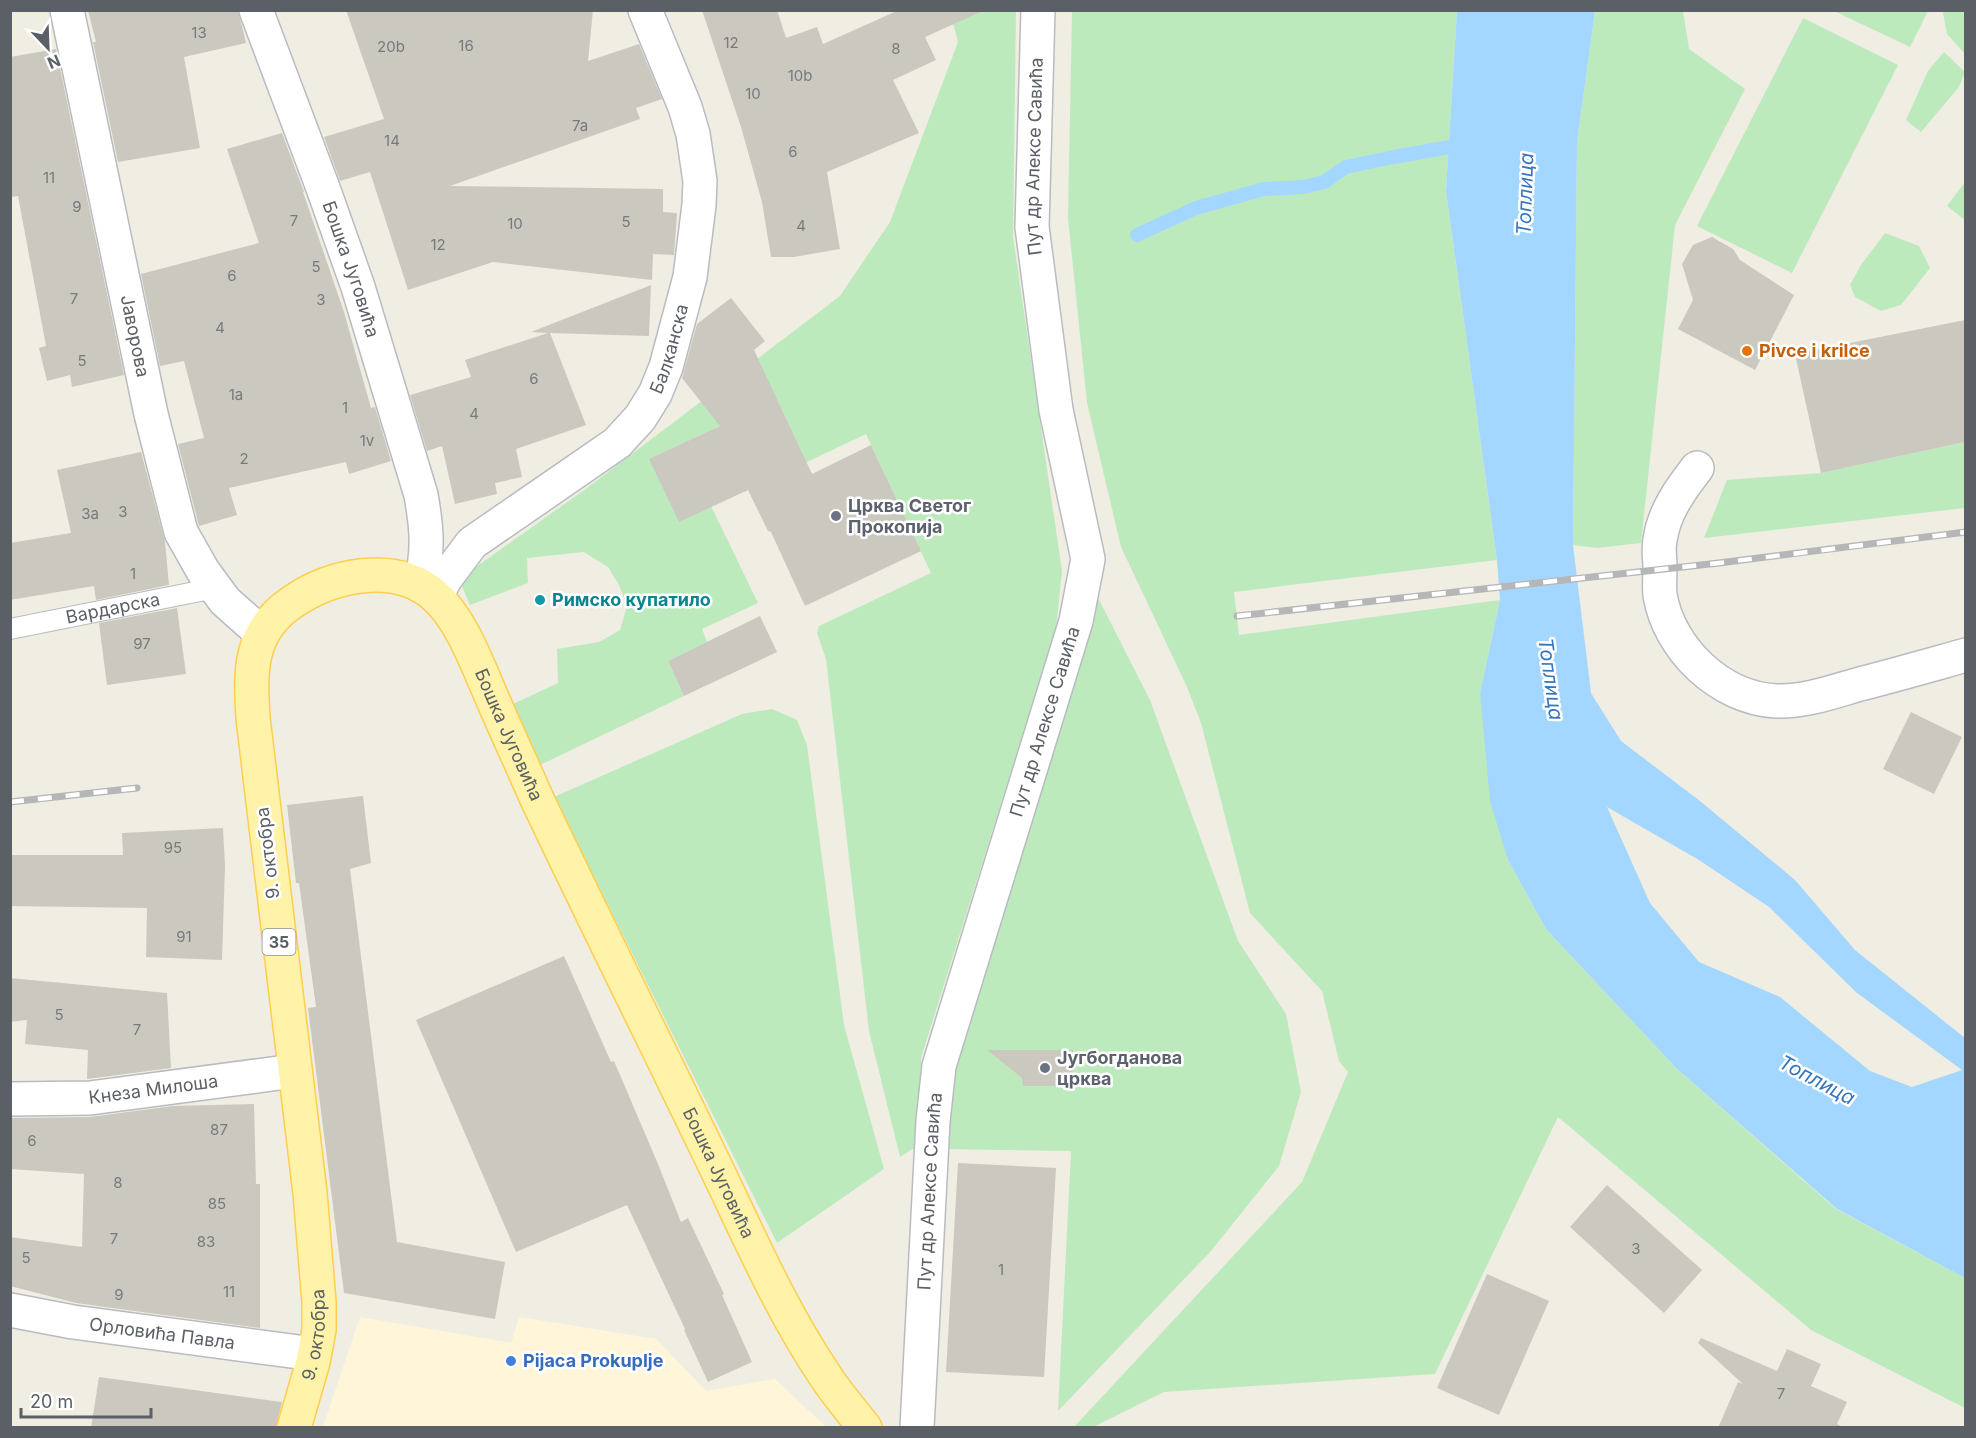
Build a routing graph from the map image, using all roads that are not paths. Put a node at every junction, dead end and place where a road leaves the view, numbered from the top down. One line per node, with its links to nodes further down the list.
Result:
1 (67, 10): 6 (street, Јаворова)
2 (256, 10): 7 (street, Бошка Југовића)
3 (645, 10): 7 (street, Балканска)
4 (1038, 10): 17 (street, Пут др Алексе Савића)
5 (1697, 468): 10 (street)
6 (215, 588): 8 (lane, Вардарска); 9 (street, Јаворова)
7 (428, 591): 9 (main road, 9. октобра / 35); 16 (main road, Бошка Југовића)
8 (10, 629)
9 (261, 633): 11 (main road, 9. октобра / 35)
10 (1965, 655)
11 (294, 1071): 12 (street, Кнеза Милоша); 14 (main road, 9. октобра / 35)
12 (10, 1099)
13 (10, 1310): 14 (street, Орловића Павла)
14 (314, 1354): 15 (main road, 9. октобра / 35)
15 (294, 1428)
16 (865, 1428)
17 (917, 1428)

